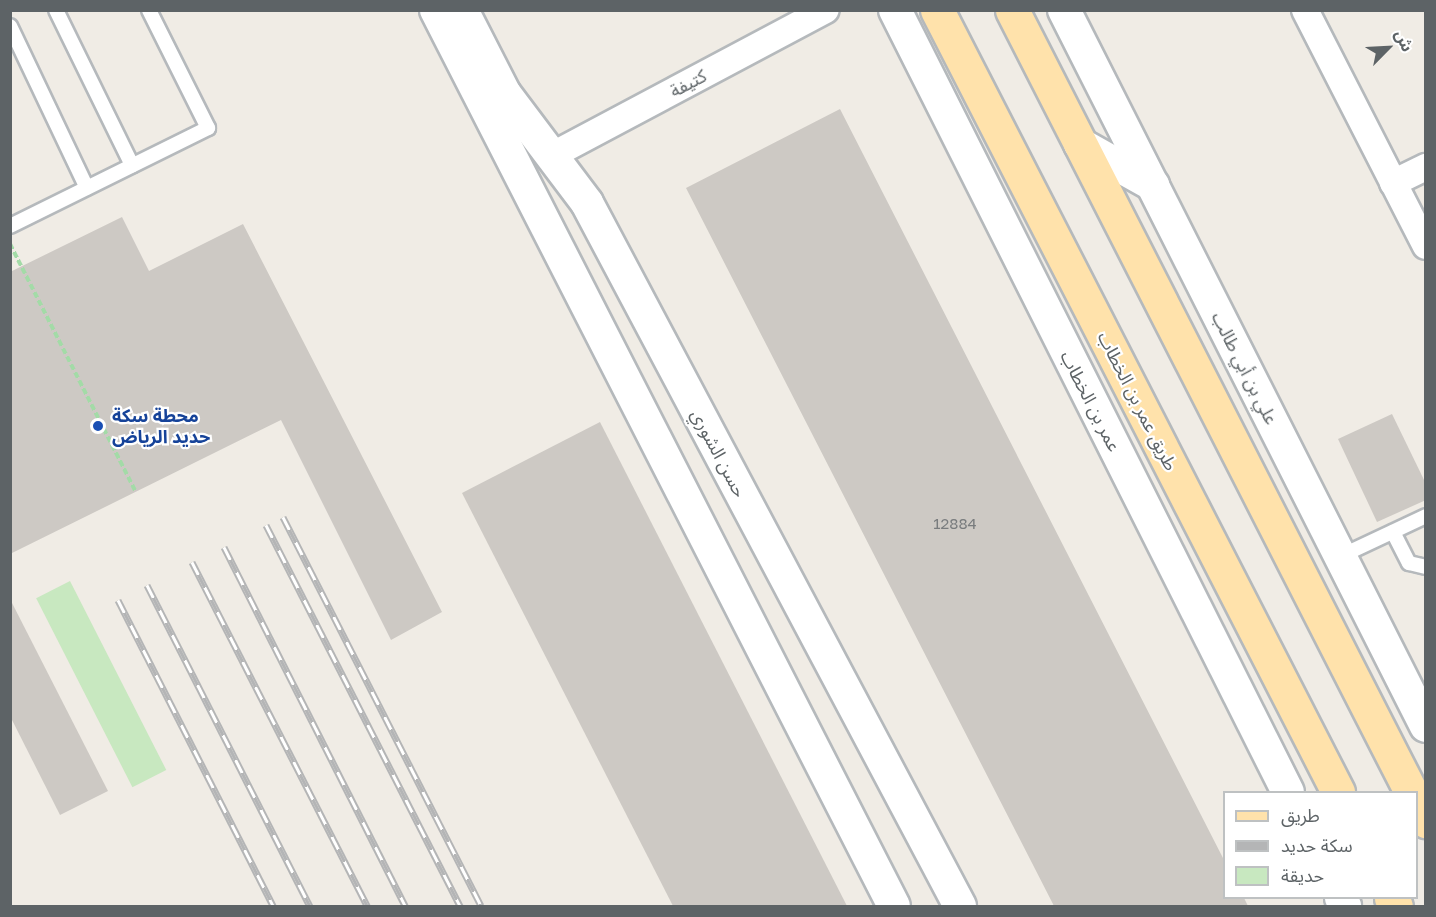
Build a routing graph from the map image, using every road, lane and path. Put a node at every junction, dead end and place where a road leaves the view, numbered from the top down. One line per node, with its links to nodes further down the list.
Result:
1 (56, 10): 14 (lane)
2 (149, 10): 14 (lane)
3 (436, 10): 35 (street)
4 (462, 10): 13 (street, حسن الشوري)
5 (826, 10): 13 (street, كتيفة)
6 (895, 10): 19 (street, عمر بن الخطاب)
7 (938, 10): 23 (main road, طريق عمر بن الخطاب)
8 (1012, 10): 12 (main road)
9 (1064, 10): 17 (street, علي بن أبي طالب)
10 (1305, 10): 16 (street)
11 (10, 26): 18 (lane)
12 (1080, 144): 17 (street); 32 (main road)
13 (551, 156): 36 (street, حسن الشوري)
14 (132, 165): 18 (lane)
15 (1425, 167): 16 (street)
16 (1393, 183): 22 (street)
17 (1153, 186): 27 (street, علي بن أبي طالب)
18 (87, 188): 20 (lane)
19 (994, 209): 23 (street); 30 (street, عمر بن الخطاب)
20 (10, 226)
21 (10, 244): 24 (path)
22 (1425, 246)
23 (1065, 259): 31 (main road, طريق عمر بن الخطاب)
24 (136, 492)
25 (1425, 516): 26 (lane)
26 (1393, 532): 27 (lane); 28 (lane)
27 (1341, 556): 29 (street, علي بن أبي طالب)
28 (1425, 567)
29 (1425, 726)
30 (1287, 791)
31 (1337, 791)
32 (1410, 791)
33 (1418, 807): 34 (main road)
34 (1425, 821)
35 (894, 906)
36 (960, 906)

